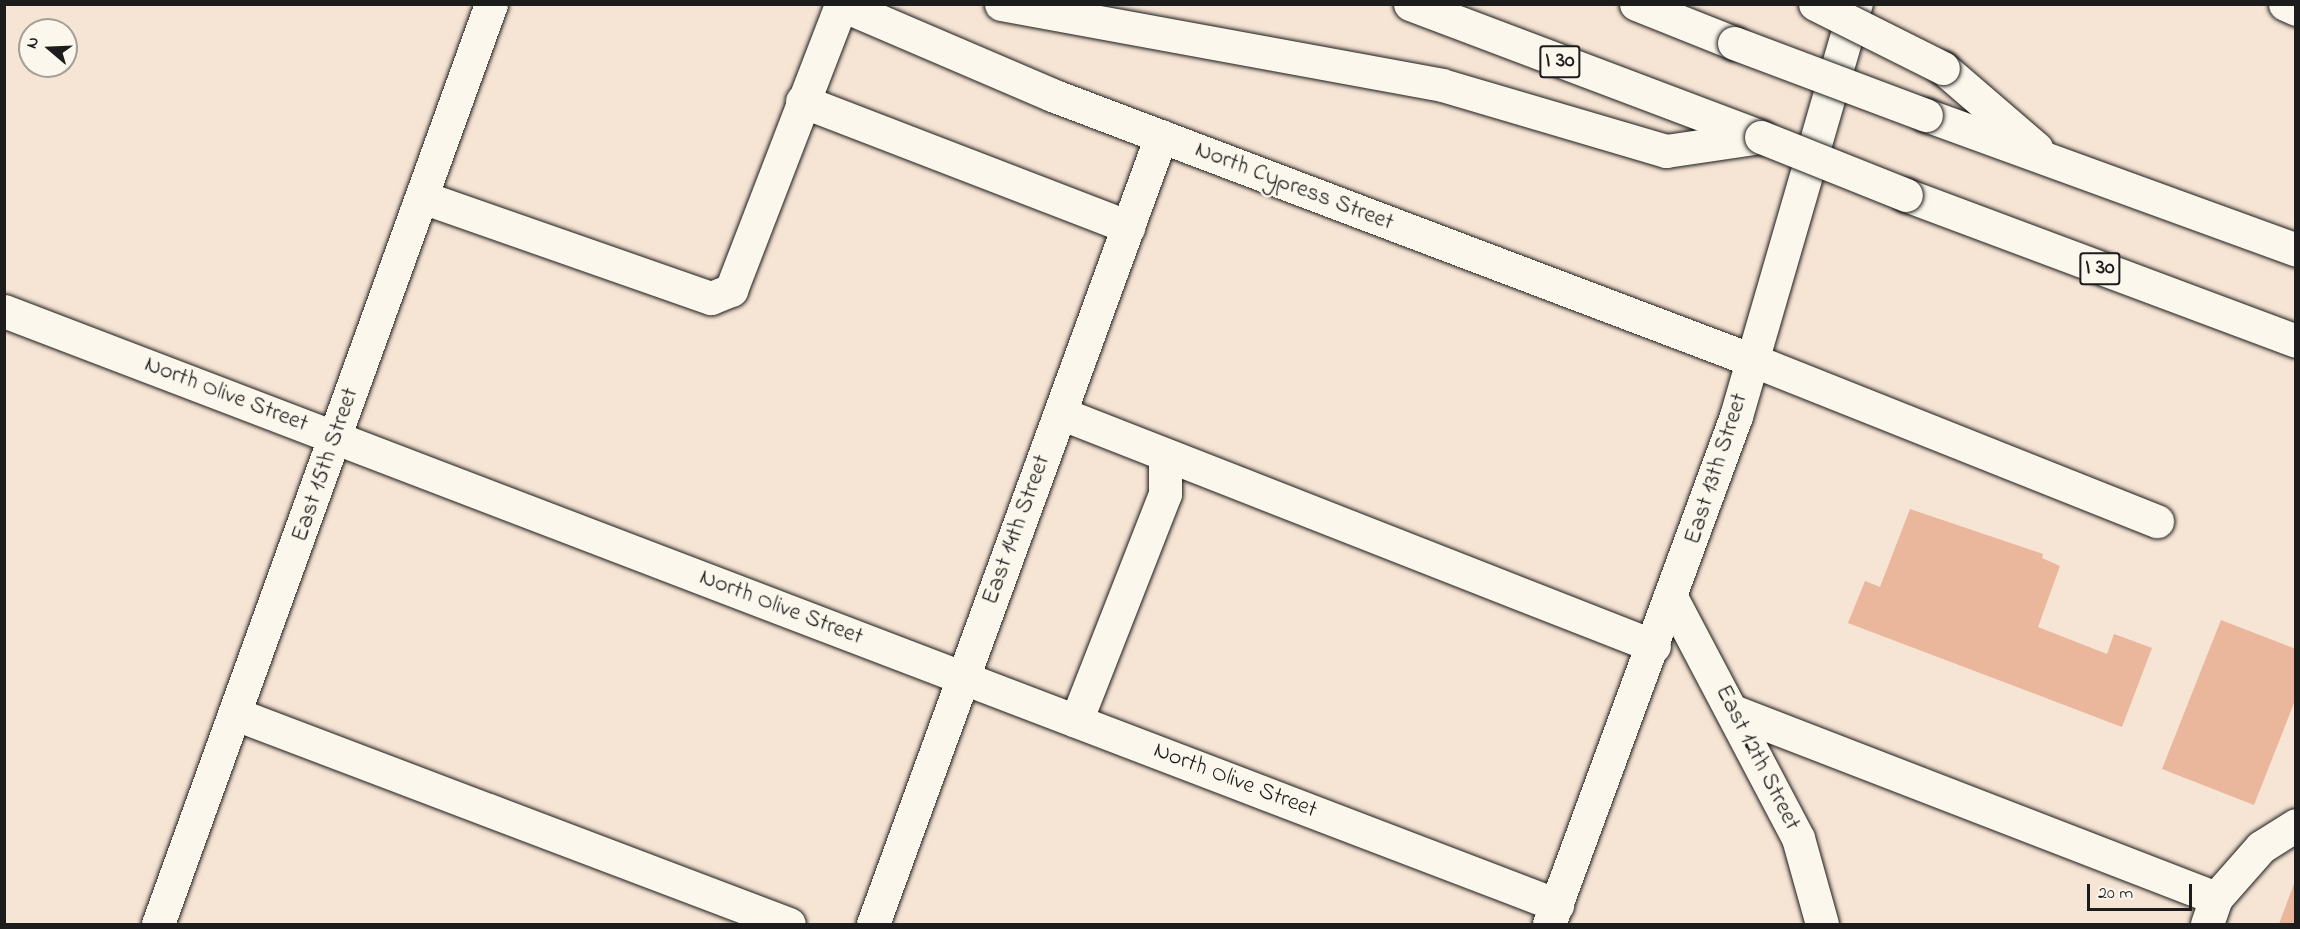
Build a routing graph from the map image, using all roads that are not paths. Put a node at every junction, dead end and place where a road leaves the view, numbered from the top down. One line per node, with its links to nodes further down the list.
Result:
1 (491, 4): 14 (main road, East 15th Street)
2 (1001, 4): 11 (main road)
3 (1410, 4): 11 (main road, I 30)
4 (1636, 4): 13 (main road, bridge)
5 (1815, 4): 13 (main road, bridge)
6 (1856, 4): 19 (main road, East 13th Street)
7 (2285, 4): 9 (main road)
8 (840, 5): 10 (main road); 12 (main road, North Cypress Street)
9 (2295, 9)
10 (802, 101): 14 (main road); 15 (main road)
11 (1706, 133): 18 (main road, I 30, bridge)
12 (1161, 136): 15 (main road, East 14th Street); 19 (main road, North Cypress Street)
13 (2053, 163): 16 (main road)
14 (422, 197): 21 (main road, East 15th Street)
15 (1128, 227): 20 (main road, East 14th Street)
16 (2295, 250)
17 (4, 311): 21 (main road, North Olive Street)
18 (2295, 341)
19 (1752, 360): 23 (main road, North Cypress Street); 24 (main road, East 13th Street)
20 (1060, 413): 22 (main road); 26 (main road, East 14th Street)
21 (335, 437): 26 (main road, North Olive Street); 28 (main road, East 15th Street)
22 (1166, 455): 25 (main road); 29 (main road)
23 (2157, 521)
24 (1672, 599): 25 (main road, East 13th Street); 27 (main road, East 12th Street)
25 (1654, 646): 32 (main road, East 13th Street)
26 (963, 677): 29 (main road, North Olive Street); 35 (main road, East 14th Street)
27 (1735, 712): 31 (main road); 36 (main road, East 12th Street)
28 (238, 715): 33 (main road, East 15th Street); 34 (main road)
29 (1076, 721): 32 (main road, North Olive Street)
30 (2295, 825): 31 (main road)
31 (2211, 911)
32 (1553, 915)
33 (158, 924)
34 (789, 924)
35 (873, 924)
36 (1822, 924)

